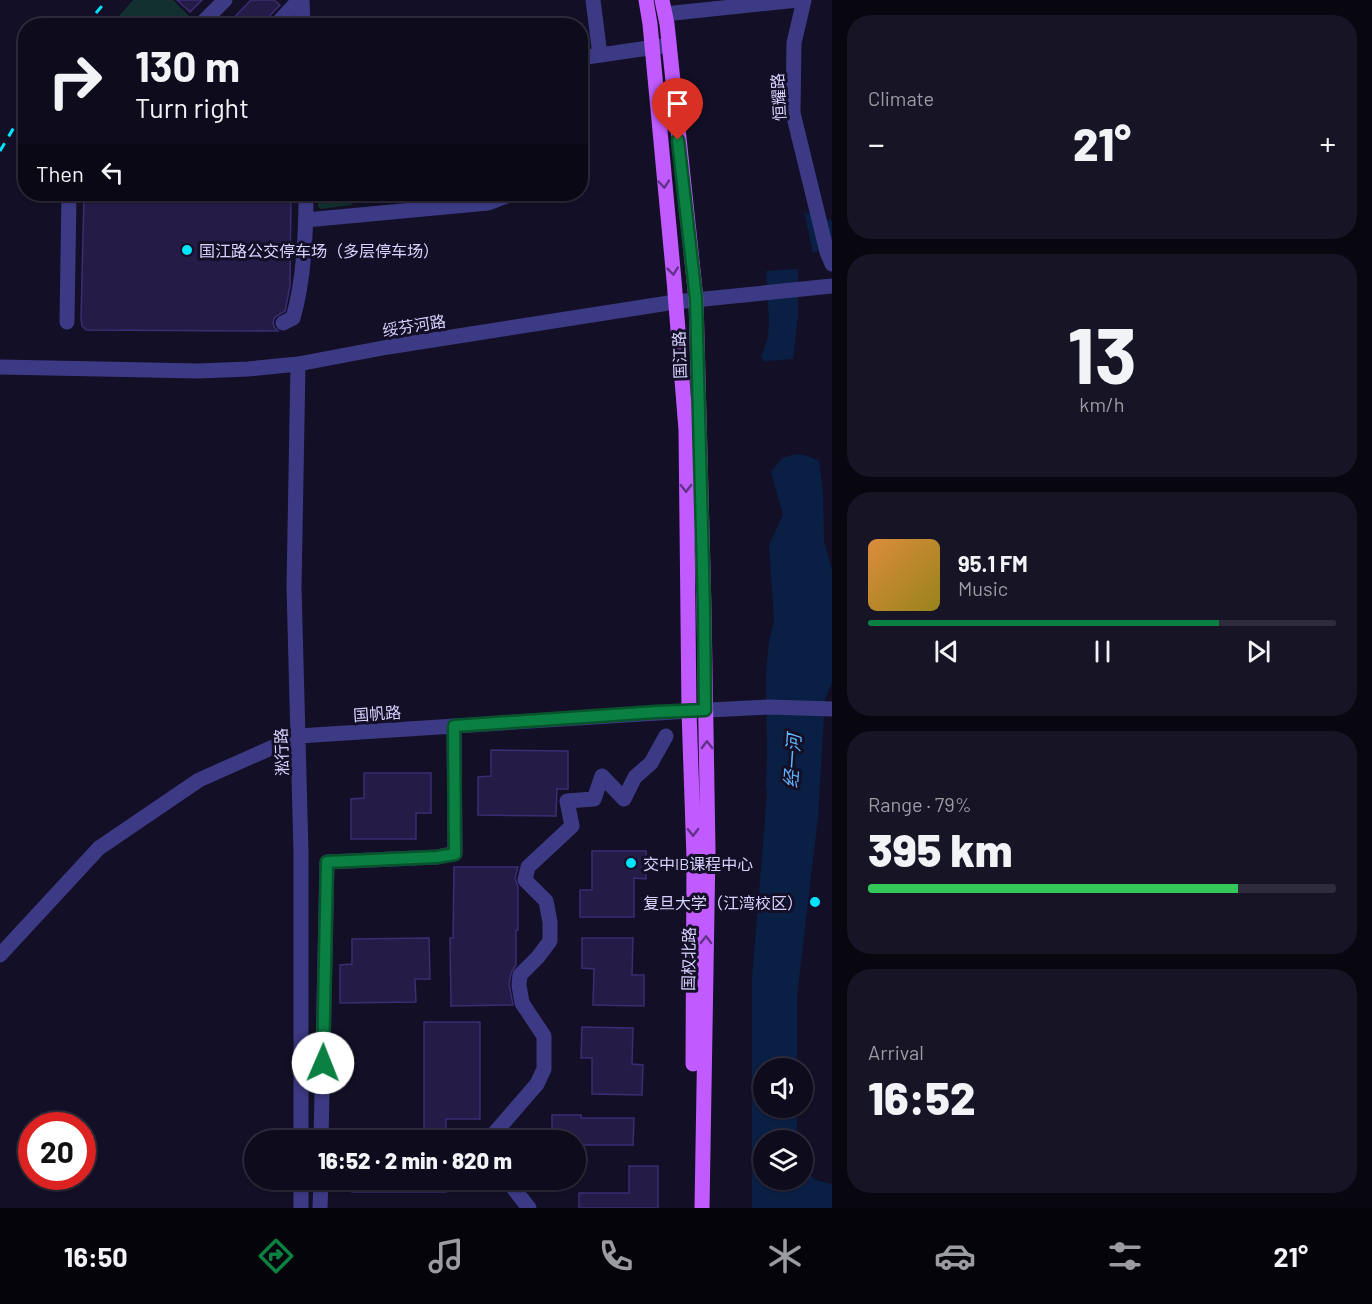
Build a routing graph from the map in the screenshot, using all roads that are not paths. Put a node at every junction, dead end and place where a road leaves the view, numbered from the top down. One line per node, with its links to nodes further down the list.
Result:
1 (225, 0): 8 (street)
2 (300, 0): 9 (street); 10 (street)
3 (593, 0): 13 (street)
4 (646, 0): 12 (main road, 国江路)
5 (798, 0): 7 (street)
6 (804, 0): 21 (street, 恒耀路)
7 (664, 7): 11 (main road, 国江路)
8 (207, 18)
9 (283, 18)
10 (302, 18)
11 (669, 45): 12 (street); 18 (main road, 国江路)
12 (652, 48): 13 (street); 19 (main road, 国江路, one-way to 19)
13 (600, 55): 14 (street)
14 (588, 57)
15 (69, 201): 25 (street)
16 (306, 201): 20 (street)
17 (493, 201): 20 (street)
18 (686, 211): 19 (street); 23 (main road, 国江路)
19 (667, 213): 24 (main road, 国江路, one-way to 24)
20 (306, 220): 26 (street)
21 (830, 258)
22 (832, 286): 23 (street, 绥芬河路)
23 (696, 299): 24 (street, 绥芬河路); 30 (main road, 国江路)
24 (675, 302): 27 (street, 绥芬河路); 31 (main road, 国江路, one-way to 31)
25 (67, 322)
26 (283, 323)
27 (298, 364): 28 (street, 绥芬河路); 33 (street, 淞行路)
28 (0, 367)
29 (828, 709): 30 (street, 国帆路)
30 (705, 710): 31 (street, 国帆路); 46 (main road, 国权北路, one-way to 30)
31 (689, 711): 32 (street, 国帆路); 45 (main road, 国权北路, one-way to 45)
32 (454, 726): 33 (street, 国帆路); 37 (street)
33 (298, 736): 35 (street, 国帆路); 36 (street, 淞行路)
34 (666, 736): 38 (street)
35 (0, 955)
36 (301, 1130)
37 (321, 1130)
38 (497, 1130)
39 (301, 1190): 42 (street)
40 (321, 1190): 43 (street)
41 (515, 1190): 44 (street)
42 (301, 1208)
43 (320, 1208)
44 (529, 1208)
45 (693, 1208)
46 (702, 1208)

